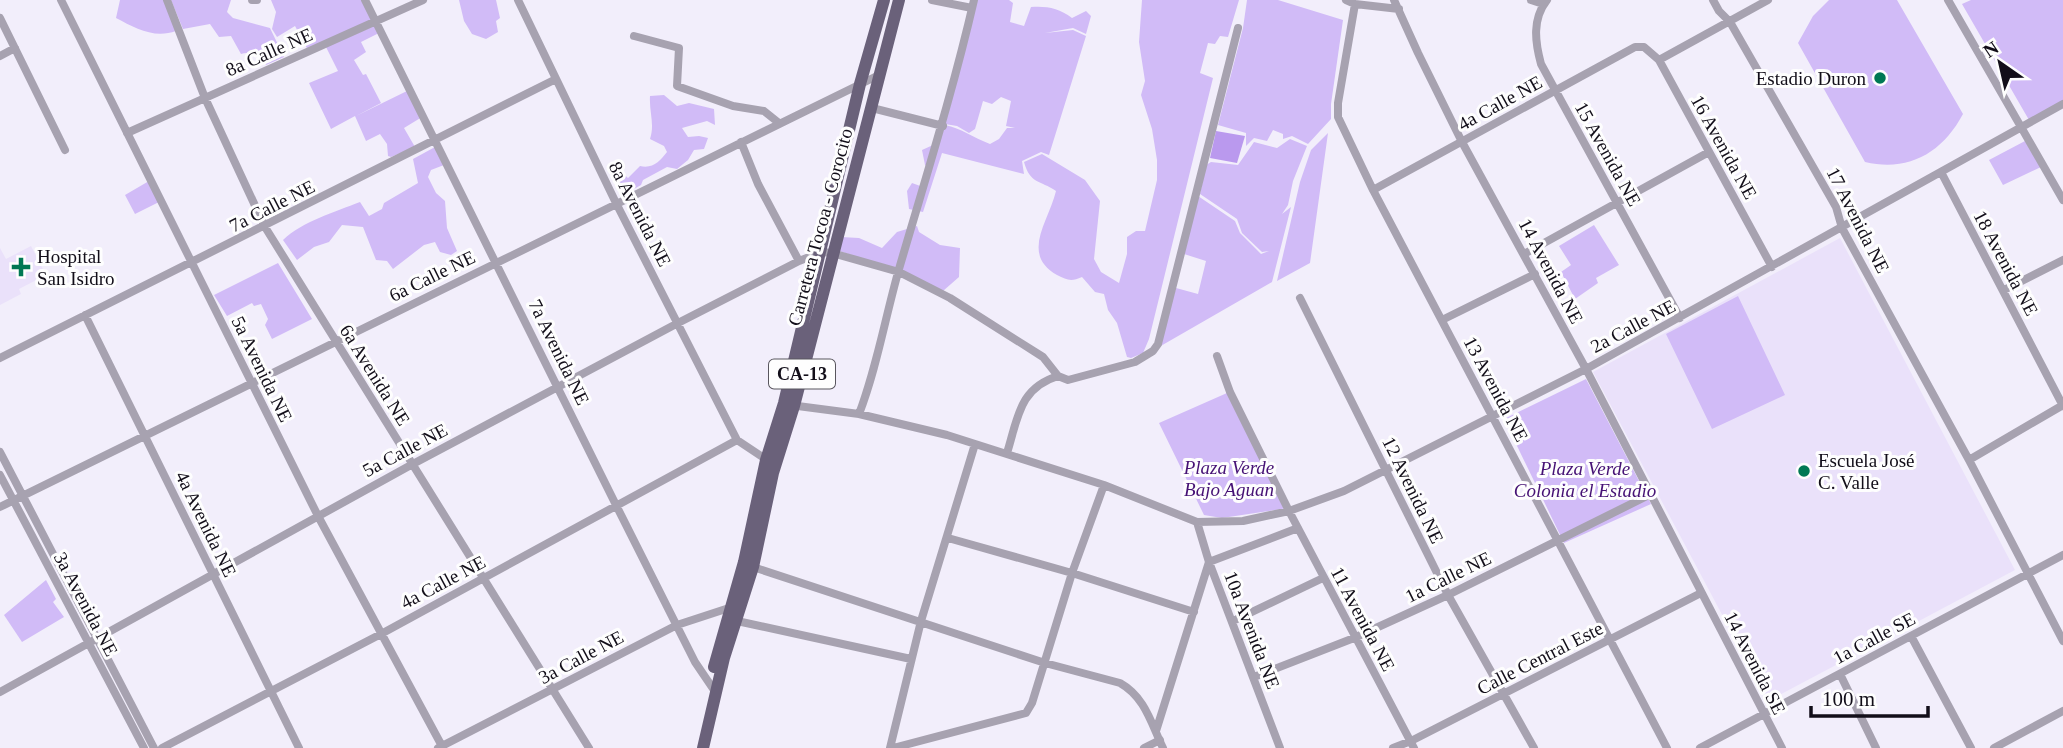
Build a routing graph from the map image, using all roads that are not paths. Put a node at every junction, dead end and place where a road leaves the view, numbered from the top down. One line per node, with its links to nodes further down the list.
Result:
1 (61, 0): 39 (street, 5a Avenida NE)
2 (167, 0): 33 (street, 6a Avenida NE)
3 (365, 0): 22 (street, 7a Avenida NE)
4 (423, 0): 22 (street, 8a Calle NE)
5 (519, 0): 30 (street, 8a Avenida NE)
6 (884, 0): 31 (main road, Carretera Tocoa - Corocito / CA-13)
7 (900, 0): 29 (main road, Carretera Tocoa - Corocito / CA-13)
8 (932, 0): 17 (street)
9 (1346, 0): 18 (street)
10 (1394, 0): 19 (street, 14 Avenida NE)
11 (1531, 0): 15 (street)
12 (1713, 0): 21 (street, 17 Avenida NE)
13 (1768, 0): 21 (street)
14 (1952, 1): 38 (street)
15 (1545, 2): 32 (street, 15 Avenida NE)
16 (1367, 3): 18 (street); 19 (street)
17 (973, 4): 37 (street)
18 (1355, 4): 46 (street, 13 Avenida NE)
19 (1399, 9): 42 (street, 14 Avenida NE)
20 (0, 18): 26 (street)
21 (1730, 22): 28 (street); 51 (street, 17 Avenida NE)
22 (376, 23): 33 (street, 8a Calle NE); 40 (street, 7a Avenida NE)
23 (1238, 28): 71 (street)
24 (634, 36): 36 (street)
25 (1644, 47): 28 (street, 16 Avenida NE); 32 (street, 4a Calle NE)
26 (15, 48): 27 (street); 43 (street)
27 (0, 56)
28 (1659, 60): 44 (street, 16 Avenida NE)
29 (879, 75): 31 (street, 6a Calle NE); 35 (main road, Carretera Tocoa - Corocito / CA-13)
30 (556, 79): 40 (street, 7a Calle NE); 48 (street, 8a Avenida NE)
31 (860, 84): 36 (street, 6a Calle NE); 52 (main road, Carretera Tocoa - Corocito / CA-13)
32 (1555, 91): 42 (street, 4a Calle NE); 49 (street, 15 Avenida NE)
33 (205, 98): 39 (street, 8a Calle NE); 50 (street, 6a Avenida NE)
34 (2063, 104): 38 (street, 2a Calle NE)
35 (872, 108): 37 (street); 52 (main road, Carretera Tocoa - Corocito / CA-13)
36 (779, 123): 41 (street, 6a Calle NE)
37 (943, 126): 59 (street)
38 (2021, 127): 45 (street, 2a Calle NE); 47 (street)
39 (127, 133): 57 (street, 5a Avenida NE)
40 (436, 140): 50 (street, 7a Calle NE); 56 (street, 7a Avenida NE)
41 (741, 142): 48 (street, 6a Calle NE); 55 (street)
42 (1462, 142): 46 (street, 4a Calle NE); 53 (street, 14 Avenida NE)
43 (65, 150)
44 (1709, 152): 49 (street); 58 (street, 16 Avenida NE)
45 (1941, 172): 51 (street, 2a Calle NE); 61 (street, 18 Avenida NE)
46 (1373, 190): 65 (street, 13 Avenida NE)
47 (2063, 200)
48 (616, 203): 56 (street, 6a Calle NE); 66 (street, 8a Avenida NE)
49 (1617, 203): 53 (street); 64 (street, 15 Avenida NE)
50 (265, 227): 57 (street, 7a Calle NE); 67 (street, 6a Avenida NE)
51 (1842, 228): 58 (street, 2a Calle NE); 83 (street, 17 Avenida NE)
52 (827, 252): 55 (street, 5a Calle NE); 59 (street); 74 (main road, Carretera Tocoa - Corocito / CA-13)
53 (1524, 254): 60 (street, 14 Avenida NE)
54 (2063, 260): 61 (street)
55 (799, 261): 66 (street, 5a Calle NE)
56 (497, 262): 67 (street, 6a Calle NE); 73 (street, 7a Avenida NE)
57 (192, 264): 63 (street, 7a Calle NE); 72 (street, 5a Avenida NE)
58 (1772, 267): 64 (street, 2a Calle NE)
59 (899, 272): 71 (street); 76 (street)
60 (1535, 274): 65 (street); 70 (street, 14 Avenida NE)
61 (2004, 290): 75 (street, 18 Avenida NE)
62 (1300, 298): 86 (street, 12 Avenida NE)
63 (85, 315): 69 (street, 7a Calle NE); 78 (street, 4a Avenida NE)
64 (1680, 318): 70 (street, 2a Calle NE)
65 (1442, 320): 77 (street, 13 Avenida NE)
66 (678, 323): 73 (street, 5a Calle NE); 79 (street, 8a Avenida NE)
67 (336, 341): 72 (street, 6a Calle NE); 85 (street, 6a Avenida NE)
68 (1217, 356): 94 (street, 11 Avenida NE)
69 (0, 358)
70 (1586, 369): 77 (street, 2a Calle NE); 89 (street, 14 Avenida NE)
71 (1058, 376): 82 (street)
72 (252, 383): 78 (street, 6a Calle NE); 95 (street, 5a Avenida NE)
73 (559, 386): 85 (street, 5a Calle NE); 92 (street, 7a Avenida NE)
74 (789, 405): 76 (street); 84 (main road, Carretera Tocoa - Corocito / CA-13)
75 (2063, 405): 83 (street)
76 (859, 414): 80 (street)
77 (1492, 416): 86 (street, 2a Calle NE); 99 (street, 13 Avenida NE)
78 (145, 435): 90 (street, 6a Calle NE); 104 (street, 4a Avenida NE)
79 (737, 440): 84 (street); 92 (street, 4a Calle NE)
80 (975, 444): 82 (street); 98 (street)
81 (0, 452): 90 (street)
82 (1007, 453): 88 (street)
83 (1969, 460): 105 (street, 17 Avenida NE)
84 (771, 462): 102 (main road, Carretera Tocoa - Corocito / CA-13); 110 (main road, Carretera Tocoa - Corocito / CA-13)
85 (411, 465): 95 (street, 5a Calle NE); 107 (street, 6a Avenida NE)
86 (1385, 470): 94 (street, 2a Calle NE); 109 (street, 12 Avenida NE)
87 (0, 475): 91 (street, 3a Avenida NE)
88 (1104, 485): 96 (street); 103 (street)
89 (1651, 494): 99 (street, 1a Calle NE); 108 (street, 14 Avenida NE)
90 (23, 495): 91 (street, 6a Calle NE); 121 (street)
91 (13, 500): 93 (street, 6a Calle NE); 121 (street, 3a Avenida NE)
92 (616, 505): 107 (street, 4a Calle NE); 115 (street, 7a Avenida NE)
93 (0, 507)
94 (1289, 511): 96 (street, 2a Calle NE); 97 (street, 11 Avenida NE)
95 (318, 516): 104 (street, 5a Calle NE); 116 (street, 5a Avenida NE)
96 (1197, 522): 101 (street, 10a Avenida NE)
97 (1298, 528): 101 (street); 106 (street, 11 Avenida NE)
98 (948, 538): 103 (street); 113 (street)
99 (1558, 541): 109 (street, 1a Calle NE); 119 (street, 13 Avenida NE)
100 (2063, 555): 105 (street, 1a Calle SE)
101 (1209, 562): 111 (street); 114 (street, 10a Avenida NE)
102 (753, 567): 110 (main road, Carretera Tocoa - Corocito / CA-13); 113 (street)
103 (1072, 573): 111 (street); 123 (street)
104 (213, 574): 121 (street, 5a Calle NE); 129 (street, 4a Avenida NE)
105 (2027, 574): 117 (street, 1a Calle SE); 120 (street, 17 Avenida NE)
106 (1324, 578): 114 (street); 118 (street, 11 Avenida NE)
107 (483, 579): 116 (street, 4a Calle NE); 126 (street, 6a Avenida NE)
108 (1701, 593): 119 (street, Calle Central Este); 132 (street, 14 Avenida SE)
109 (1448, 595): 118 (street, 1a Calle NE); 130 (street, 12 Avenida NE)
110 (736, 606): 112 (main road, Carretera Tocoa - Corocito / CA-13); 115 (street, 3a Calle NE); 127 (main road, Carretera Tocoa - Corocito / CA-13)
111 (1194, 612): 133 (street)
112 (737, 621): 122 (street); 127 (main road, Carretera Tocoa - Corocito / CA-13)
113 (921, 621): 122 (street); 123 (street)
114 (1233, 621): 125 (street, 10a Avenida NE)
115 (677, 625): 126 (street, 3a Calle NE); 127 (street, 7a Avenida NE)
116 (381, 634): 129 (street, 4a Calle NE); 136 (street, 5a Avenida NE)
117 (1911, 636): 124 (street, 1a Calle SE); 153 (street)
118 (1354, 638): 125 (street, 1a Calle NE); 135 (street, 11 Avenida NE)
119 (1610, 640): 130 (street, Calle Central Este); 149 (street, 13 Avenida NE)
120 (2063, 640)
121 (93, 641): 128 (street, 5a Calle NE); 137 (street, 3a Avenida NE); 138 (street)
122 (911, 659): 144 (street)
123 (1045, 663): 133 (street); 144 (street)
124 (1840, 674): 132 (street, 1a Calle SE); 152 (street)
125 (1254, 677): 146 (street, 10a Avenida NE)
126 (553, 689): 136 (street, 3a Calle NE); 141 (street, 6a Avenida NE)
127 (713, 689): 142 (main road, Carretera Tocoa - Corocito / CA-13); 143 (main road, Carretera Tocoa - Corocito / CA-13)
128 (0, 692)
129 (271, 692): 139 (street, 4a Calle NE); 140 (street, 4a Avenida NE)
130 (1504, 694): 135 (street, Calle Central Este); 148 (street, 12 Avenida NE)
131 (2063, 711): 154 (street)
132 (1764, 714): 150 (street, 1a Calle SE); 151 (street, 14 Avenida SE)
133 (1156, 732): 134 (street)
134 (1162, 744): 145 (street)
135 (1413, 745): 147 (street, Calle Central Este)
136 (441, 747)
137 (144, 748)
138 (154, 748)
139 (162, 748)
140 (299, 748)
141 (589, 748)
142 (695, 748)
143 (703, 748)
144 (891, 748)
145 (1144, 748)
146 (1280, 748)
147 (1393, 748)
148 (1534, 748)
149 (1667, 748)
150 (1700, 748)
151 (1782, 748)
152 (1876, 748)
153 (1971, 748)
154 (1994, 748)

